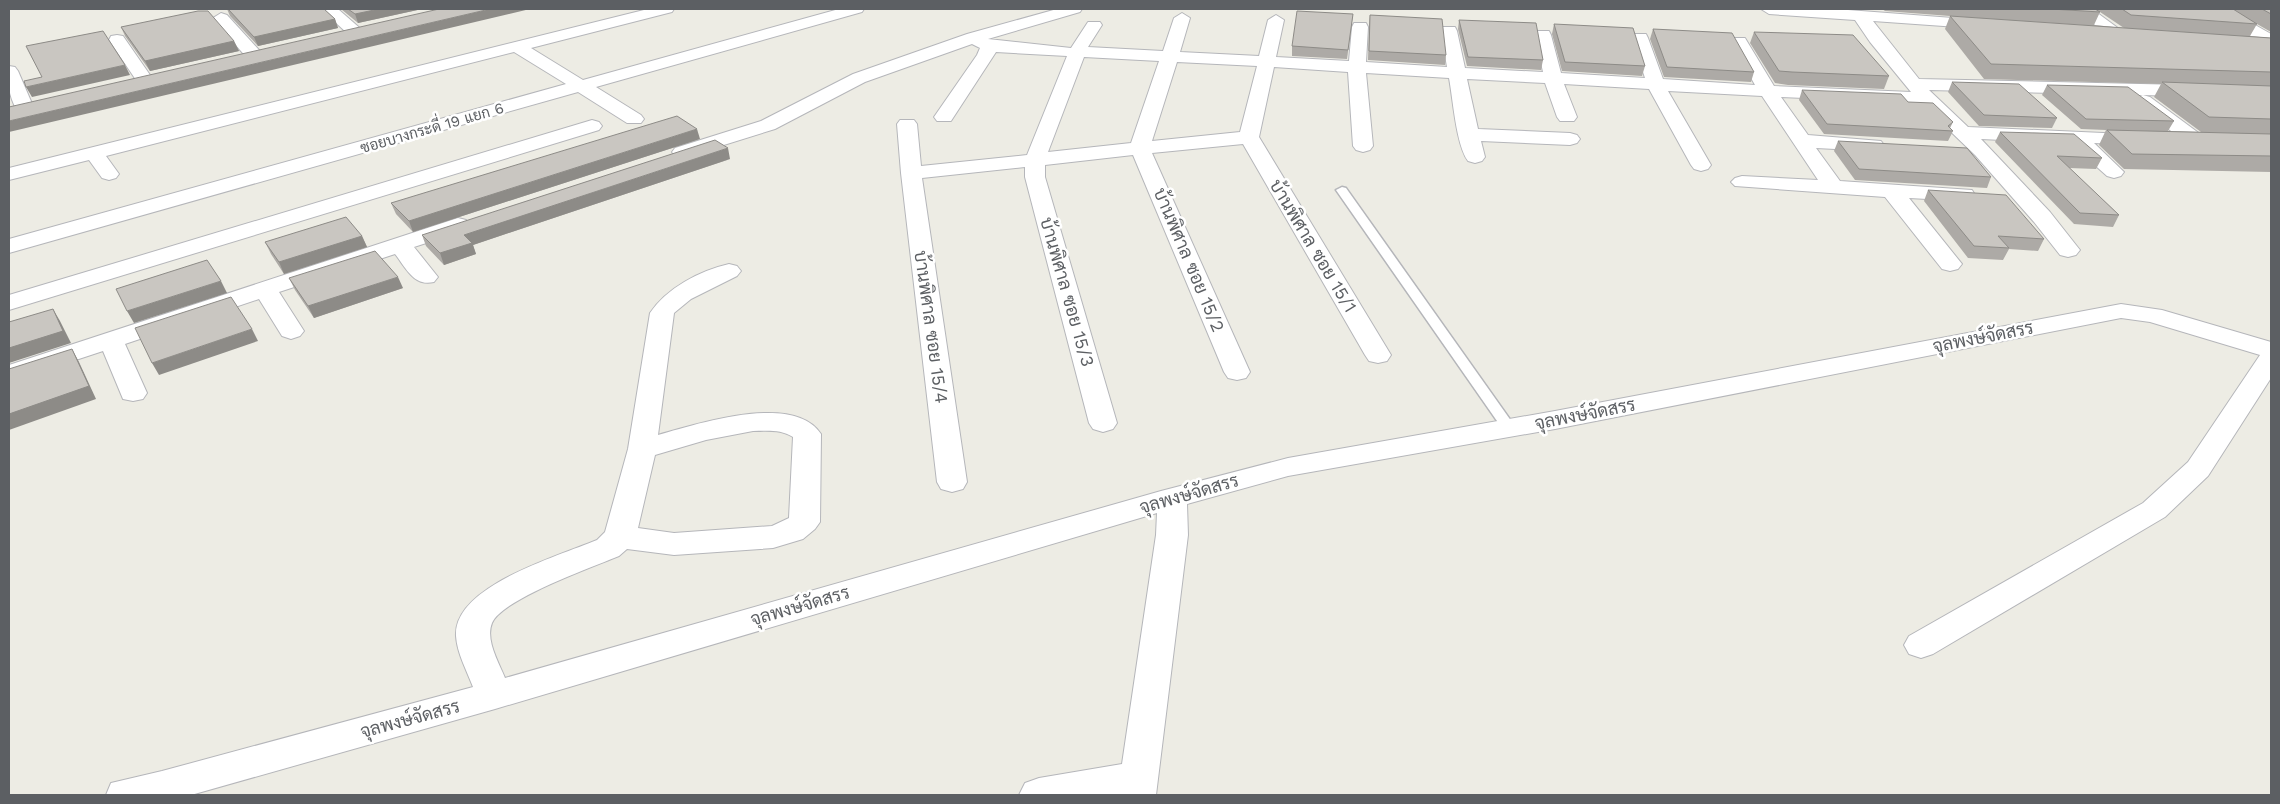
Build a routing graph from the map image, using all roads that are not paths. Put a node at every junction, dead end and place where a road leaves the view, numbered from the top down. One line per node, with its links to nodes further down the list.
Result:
1 (329, 9): 18 (street)
2 (666, 9): 32 (street)
3 (856, 9): 47 (street, ซอยบางกระดี่ 19 แยก 6)
4 (1074, 9): 28 (street)
5 (1769, 9): 9 (street)
6 (1949, 9): 13 (street)
7 (2082, 9): 21 (street)
8 (2216, 9): 27 (street)
9 (1861, 16): 13 (street); 51 (street)
10 (221, 18): 35 (street)
11 (1182, 18): 36 (street)
12 (1276, 20): 38 (street)
13 (1966, 23): 16 (street)
14 (1094, 25): 34 (street)
15 (372, 26): 18 (street)
16 (2004, 26)
17 (1360, 27): 39 (street)
18 (354, 30): 22 (street)
19 (1449, 31): 41 (street)
20 (2090, 32): 21 (street)
21 (2118, 34): 24 (street)
22 (336, 35)
23 (1543, 35): 44 (street)
24 (2137, 35)
25 (1640, 38): 46 (street)
26 (117, 40): 43 (street)
27 (2271, 41)
28 (981, 42): 34 (street); 55 (street); 75 (street)
29 (1739, 42): 50 (street)
30 (2243, 44): 31 (street)
31 (2271, 46)
32 (518, 47): 47 (street); 73 (street)
33 (272, 50): 35 (street)
34 (1071, 52): 36 (street); 76 (street)
35 (253, 54): 37 (street)
36 (1170, 56): 38 (street); 70 (street)
37 (235, 58)
38 (1265, 61): 39 (street); 62 (street)
39 (1357, 67): 41 (street); 68 (street)
40 (9, 71): 54 (street)
41 (1459, 74): 44 (street); 61 (street)
42 (162, 75): 43 (street)
43 (144, 79): 45 (street)
44 (1553, 80): 46 (street); 56 (street)
45 (125, 83)
46 (1656, 85): 50 (street); 77 (street)
47 (581, 86): 57 (street); 89 (street, ซอยบางกระดี่ 19 แยก 6)
48 (2021, 88): 49 (street); 51 (street); 63 (street)
49 (2128, 89): 52 (street); 64 (street)
50 (1768, 91): 51 (street); 67 (street)
51 (1921, 91): 60 (street)
52 (2271, 92)
53 (43, 102): 54 (street)
54 (17, 108)
55 (944, 117)
56 (1567, 117)
57 (634, 119)
58 (907, 124): 79 (street, บ้านพิศาล ซอย 15/4)
59 (592, 126): 95 (street)
60 (1965, 132): 63 (street); 72 (street)
61 (1468, 135): 65 (street); 74 (street)
62 (1248, 137): 70 (street); 99 (street, บ้านพิศาล ซอย 15/1)
63 (2076, 138): 64 (street); 78 (street)
64 (2193, 138): 66 (street)
65 (1570, 139)
66 (2214, 140)
67 (1802, 142): 69 (street); 83 (street)
68 (1363, 146)
69 (1897, 146)
70 (1140, 148): 76 (street); 101 (street, บ้านพิศาล ซอย 15/2)
71 (1954, 149): 72 (street)
72 (1982, 150): 86 (street)
73 (94, 153): 80 (street); 81 (street)
74 (1475, 157)
75 (665, 158)
76 (1035, 159): 79 (street); 104 (street, บ้านพิศาล ซอย 15/3)
77 (1701, 165)
78 (2114, 172)
79 (911, 173): 107 (street, บ้านพิศาล ซอย 15/4)
80 (9, 174)
81 (109, 174)
82 (1742, 182): 83 (street)
83 (1833, 187): 85 (street)
84 (1342, 190): 105 (lane)
85 (1891, 190): 86 (street); 91 (street)
86 (2026, 199): 90 (street)
87 (475, 219): 88 (street)
88 (399, 244): 93 (street); 94 (street)
89 (9, 246)
90 (2068, 250)
91 (1950, 264)
92 (729, 272): 106 (street)
93 (426, 277)
94 (265, 289): 96 (street); 97 (street)
95 (9, 303)
96 (291, 331)
97 (111, 340): 102 (street); 103 (street)
98 (2271, 350): 105 (street, จุลพงษ์จัดสรร)
99 (1378, 355)
100 (2271, 358): 110 (street)
101 (1237, 372)
102 (9, 374)
103 (132, 393)
104 (1103, 423)
105 (1509, 428): 108 (street, จุลพงษ์จัดสรร)
106 (642, 448): 109 (street); 109 (street)
107 (952, 482)
108 (1172, 498): 111 (street, จุลพงษ์จัดสรร); 112 (street)
109 (620, 537): 111 (street)
110 (1921, 645)
111 (494, 695): 113 (street, จุลพงษ์จัดสรร)
112 (1138, 786): 114 (street)
113 (124, 795)
114 (1039, 795)

